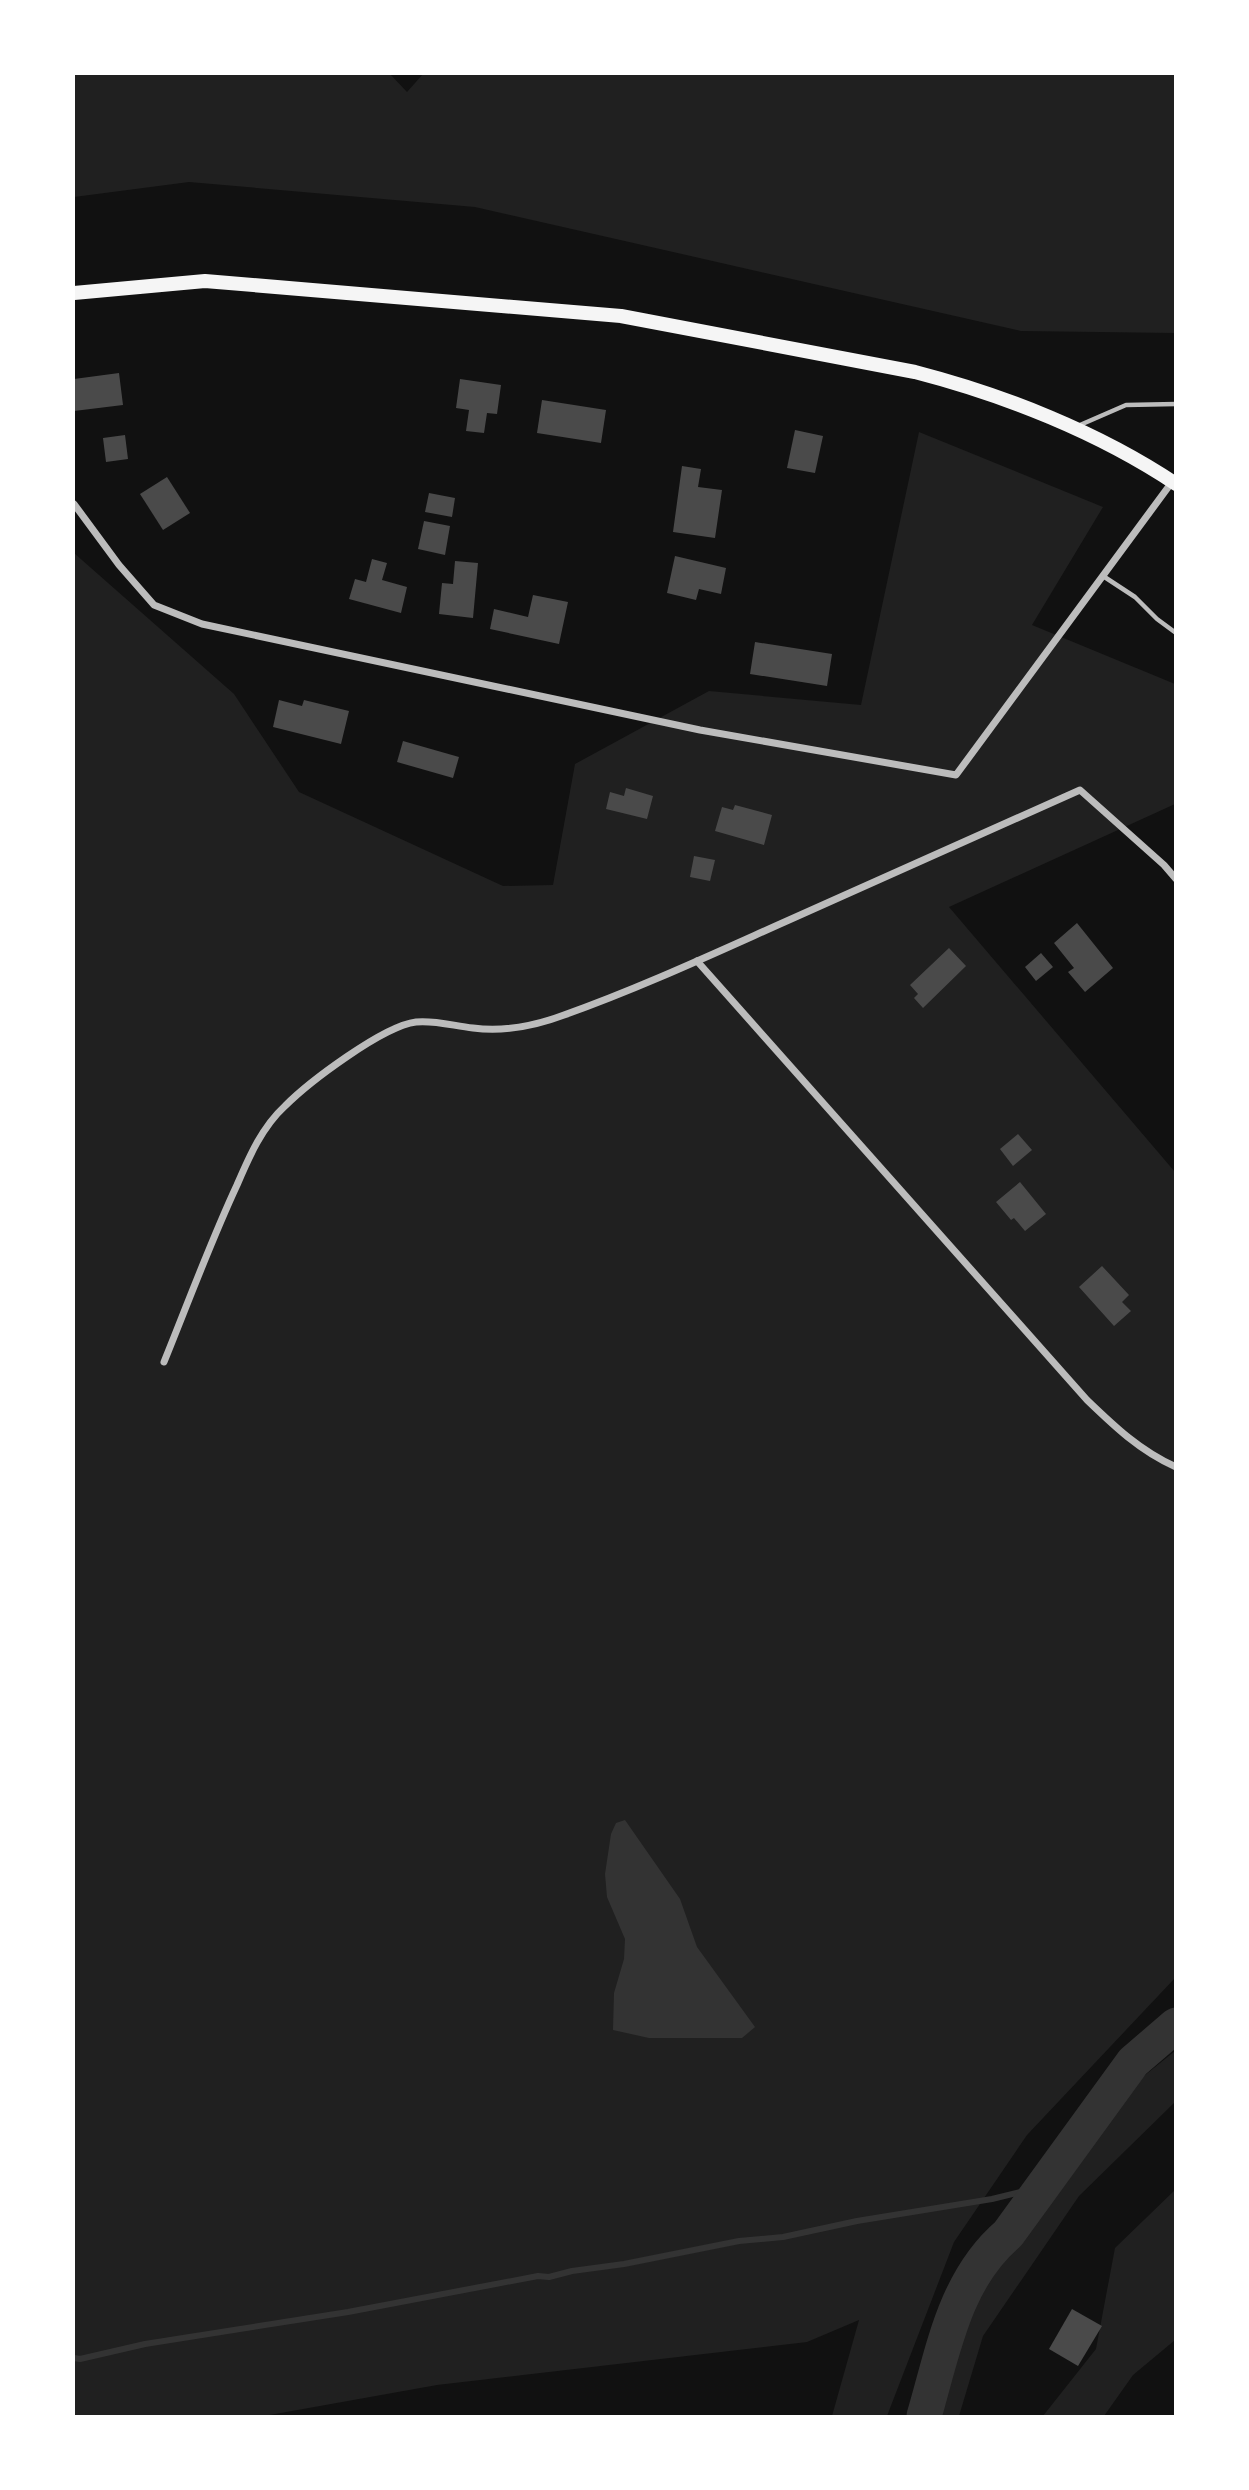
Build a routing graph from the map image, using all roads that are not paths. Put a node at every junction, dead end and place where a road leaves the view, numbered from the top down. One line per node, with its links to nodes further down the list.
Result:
1 (74, 293): 3 (main road)
2 (1175, 404): 3 (lane)
3 (1072, 428): 4 (main road)
4 (1174, 482): 6 (street)
5 (74, 504): 6 (street)
6 (1103, 576): 7 (lane)
7 (1175, 634)
8 (1175, 879): 9 (street)
9 (697, 961): 10 (street); 11 (street)
10 (164, 1362)
11 (1175, 1467)

